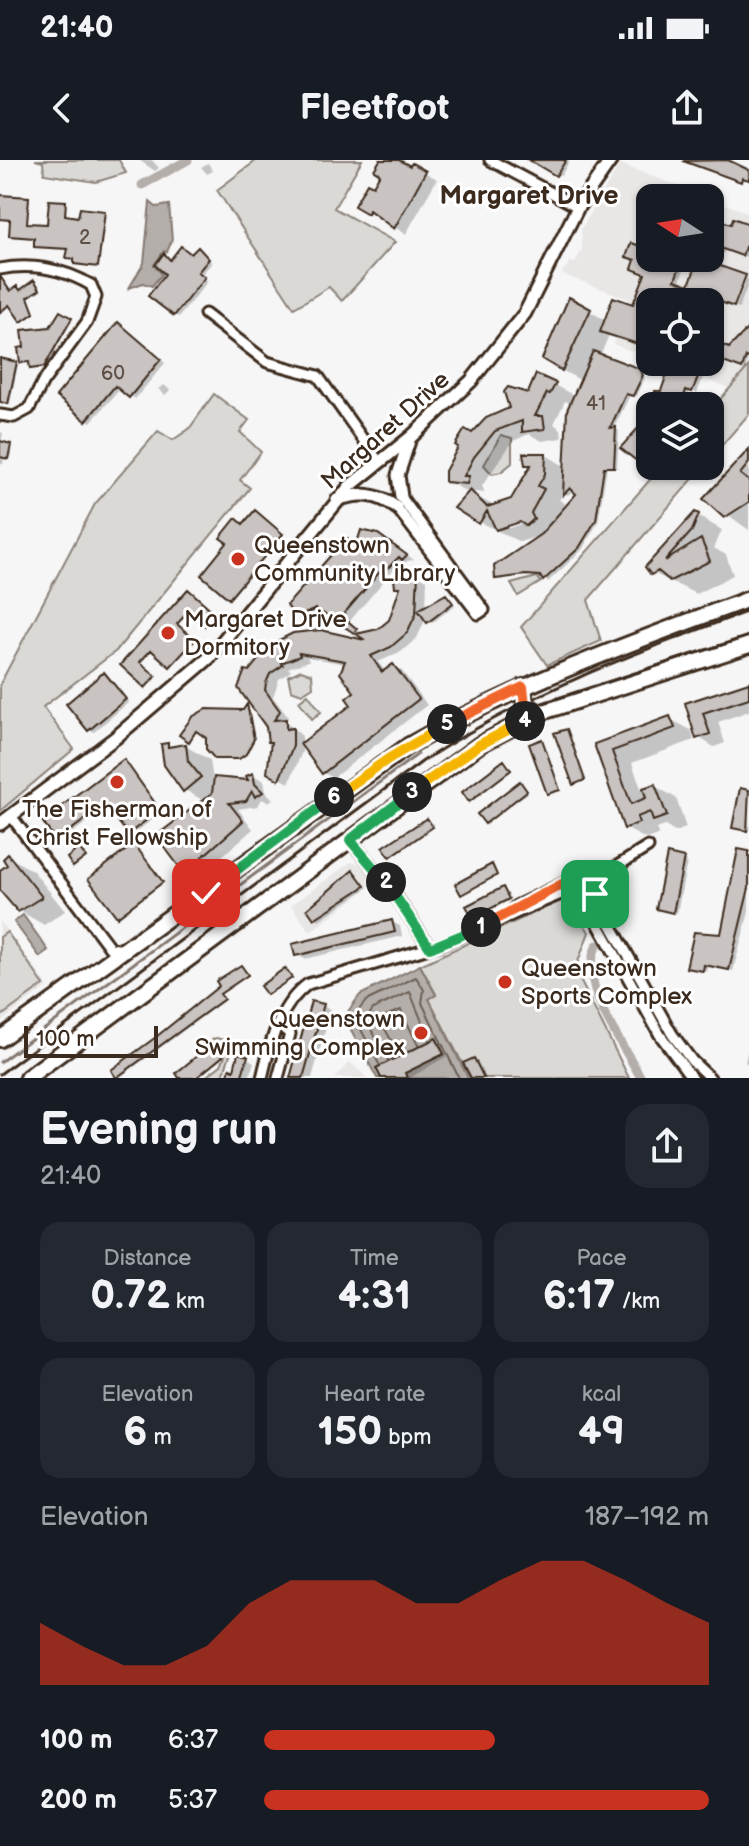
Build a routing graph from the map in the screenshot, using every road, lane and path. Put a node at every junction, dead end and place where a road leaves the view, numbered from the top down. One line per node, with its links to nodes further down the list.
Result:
1 (490, 160): 3 (street)
2 (606, 163): 3 (street, Margaret Drive)
3 (578, 207): 7 (street, Margaret Drive)
4 (0, 269): 6 (street)
5 (205, 314): 8 (street)
6 (0, 415)
7 (411, 437): 8 (street, Margaret Drive); 10 (street)
8 (379, 462): 9 (street, Margaret Drive)
9 (337, 500): 10 (street); 15 (street, Margaret Drive)
10 (399, 502): 10 (street)
11 (749, 599): 13 (main road)
12 (749, 645): 14 (main road)
13 (523, 687): 14 (main road); 24 (main road)
14 (539, 713): 17 (main road)
15 (11, 816): 16 (street, Margaret Drive); 22 (street)
16 (0, 824)
17 (350, 840): 23 (street); 28 (main road)
18 (648, 847): 19 (street)
19 (587, 882): 20 (street); 21 (street); 32 (street)
20 (581, 893): 21 (street); 31 (street)
21 (510, 914): 23 (street)
22 (110, 948): 24 (street); 25 (street)
23 (430, 948): 26 (street)
24 (126, 950): 25 (main road)
25 (105, 964): 27 (main road)
26 (278, 1024): 29 (street); 30 (street)
27 (0, 1039)
28 (27, 1078)
29 (262, 1078)
30 (278, 1078)
31 (692, 1078)
32 (710, 1078)

